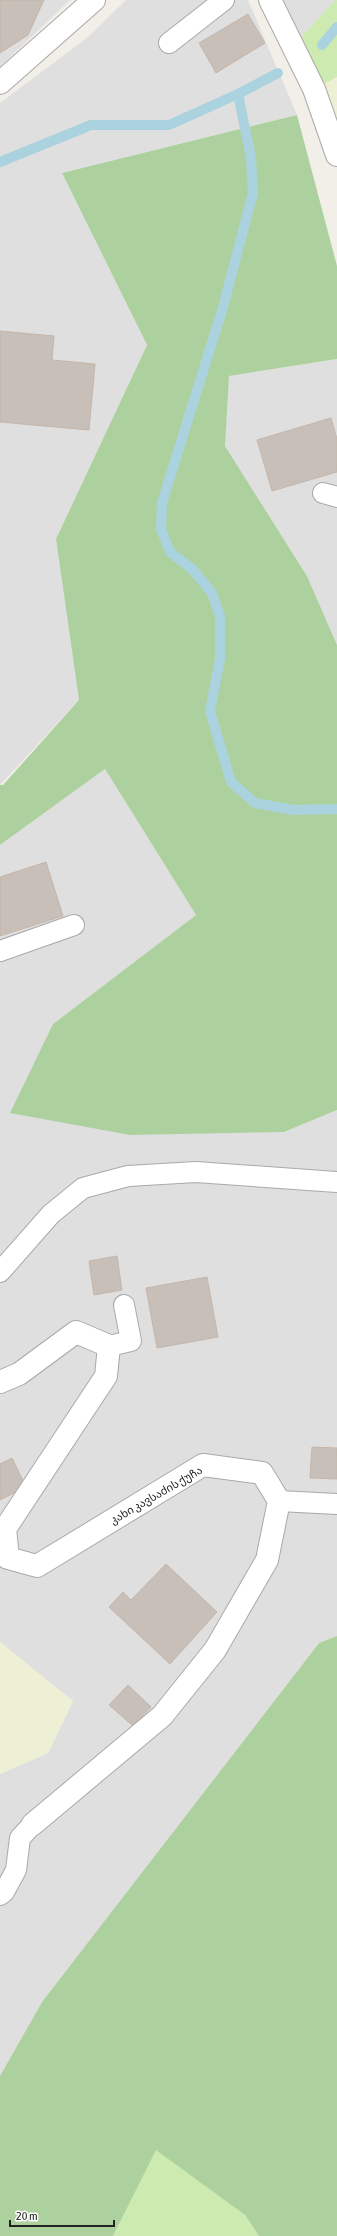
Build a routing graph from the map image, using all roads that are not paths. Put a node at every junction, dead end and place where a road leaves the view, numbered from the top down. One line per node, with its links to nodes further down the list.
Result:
1 (94, 0): 5 (street)
2 (224, 0): 4 (lane)
3 (276, 3): 6 (street)
4 (169, 43)
5 (0, 83)
6 (337, 155)
7 (74, 925): 8 (lane)
8 (0, 951)
9 (337, 1182): 10 (lane)
10 (0, 1272)
11 (124, 1304): 12 (lane)
12 (108, 1346): 13 (street); 14 (street, კახი კავსაძის ქუჩა)
13 (0, 1382)
14 (278, 1501): 15 (lane); 16 (street)
15 (337, 1504)
16 (33, 1824): 17 (lane)
17 (0, 1895)

